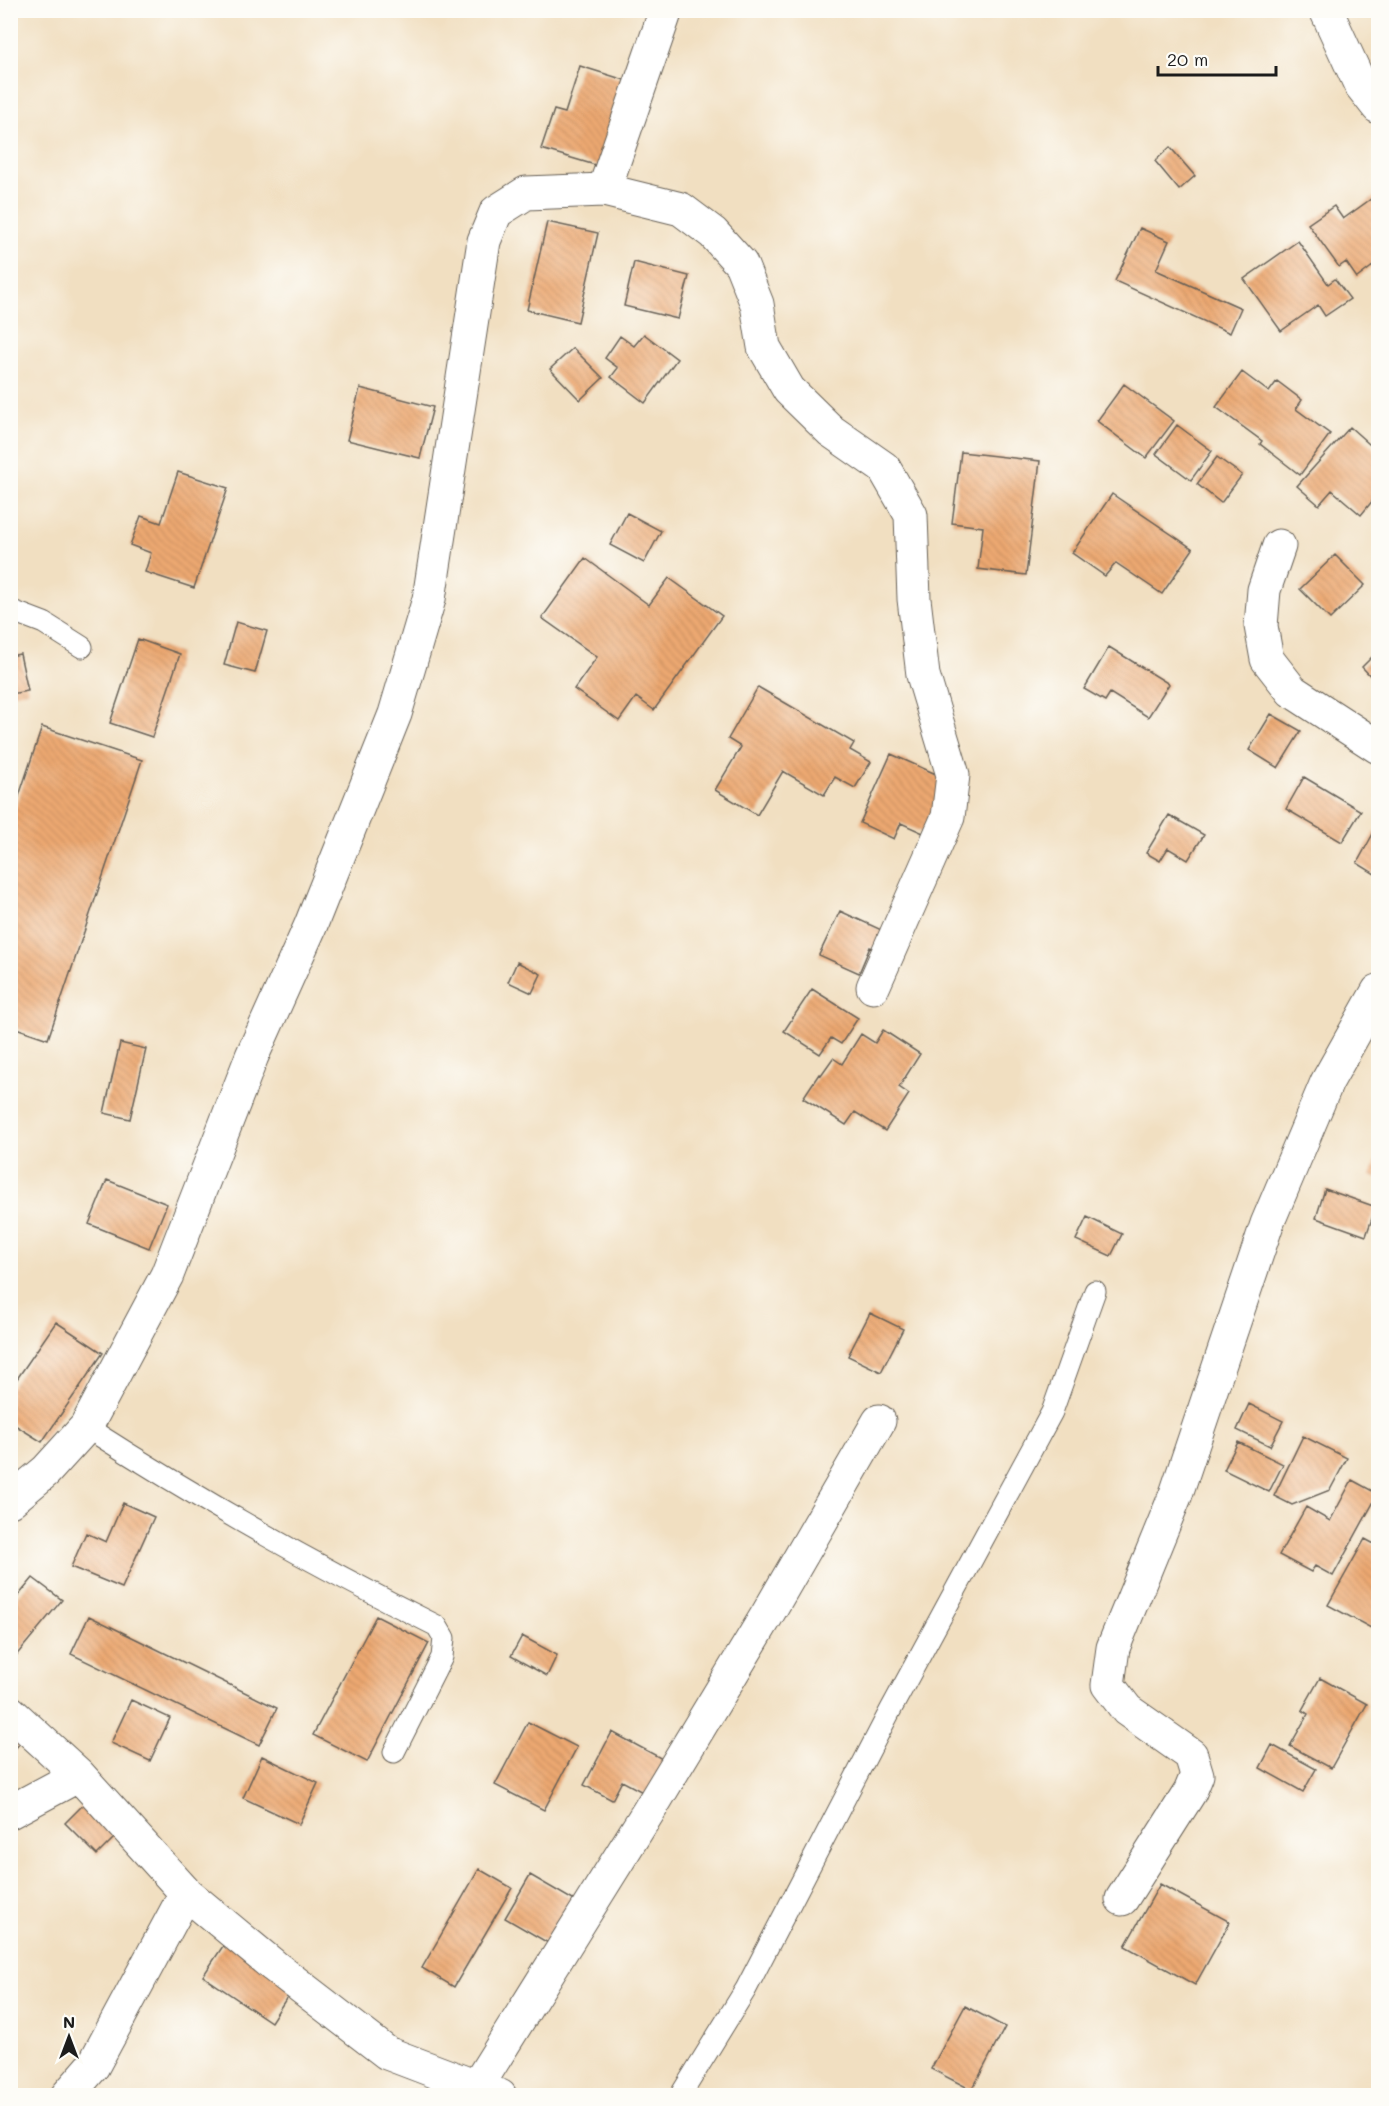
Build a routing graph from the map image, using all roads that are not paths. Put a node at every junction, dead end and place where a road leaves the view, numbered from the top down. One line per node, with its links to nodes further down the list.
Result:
1 (666, 10): 4 (street)
2 (1326, 10): 3 (street)
3 (1378, 107)
4 (604, 190): 9 (street); 13 (street)
5 (1279, 546): 8 (street)
6 (10, 610): 7 (lane)
7 (82, 647)
8 (1378, 747)
9 (873, 987)
10 (1378, 991): 20 (street)
11 (1095, 1291): 23 (lane)
12 (879, 1421): 21 (street)
13 (86, 1427): 14 (street); 16 (lane)
14 (10, 1501)
15 (10, 1712): 17 (street)
16 (394, 1752)
17 (80, 1775): 18 (street); 19 (street)
18 (10, 1812)
19 (186, 1893): 21 (street); 22 (street)
20 (1122, 1899)
21 (488, 2092)
22 (67, 2096)
23 (680, 2096)

